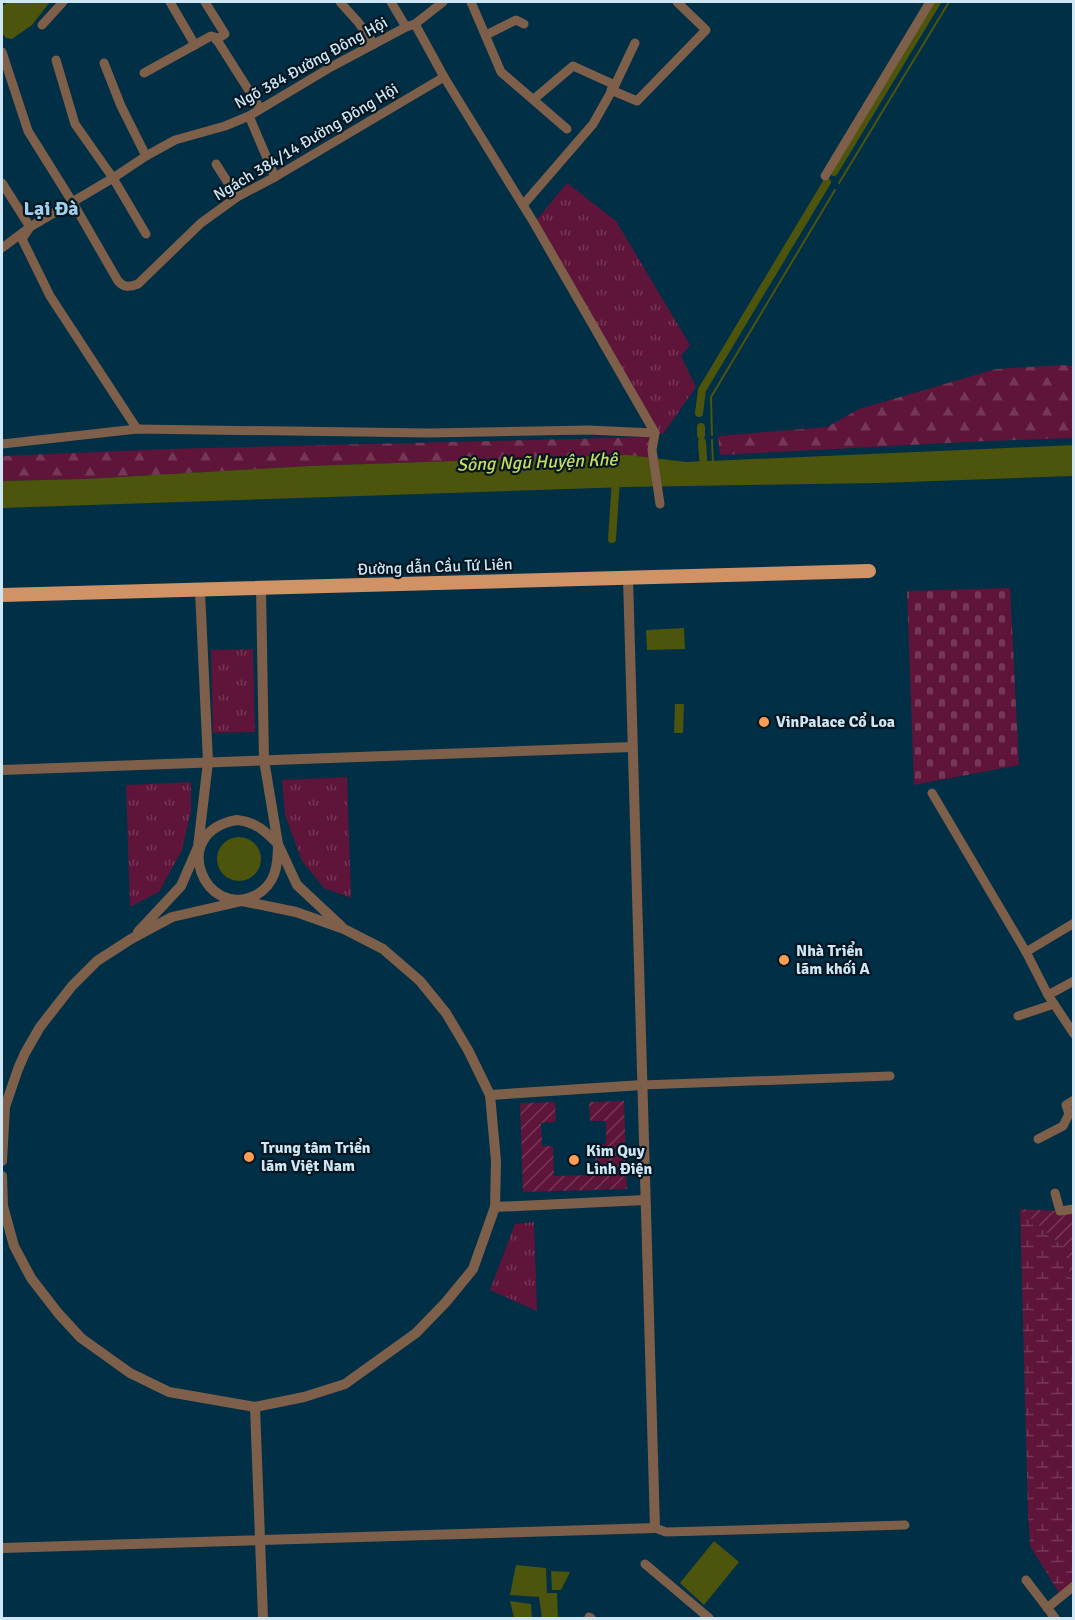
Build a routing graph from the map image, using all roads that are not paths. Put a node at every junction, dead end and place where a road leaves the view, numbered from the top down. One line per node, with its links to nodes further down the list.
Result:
1 (63, 2): 11 (street)
2 (170, 2): 17 (street)
3 (205, 2): 14 (street)
4 (340, 2): 16 (street)
5 (391, 2): 12 (street)
6 (443, 2): 12 (street, Ngõ 384 Đường Đông Hội)
7 (471, 2): 13 (street)
8 (677, 2): 23 (street)
9 (930, 2): 30 (street)
10 (524, 24): 13 (street)
11 (42, 25)
12 (410, 25): 16 (street, Ngõ 384 Đường Đông Hội); 22 (street)
13 (486, 35): 24 (street)
14 (216, 40): 17 (street); 25 (street)
15 (634, 43): 23 (street)
16 (374, 44): 25 (street, Ngõ 384 Đường Đông Hội)
17 (195, 45): 21 (street)
18 (2, 52): 35 (street)
19 (56, 60): 32 (street)
20 (104, 63): 28 (street)
21 (144, 73)
22 (444, 77): 31 (street, Ngách 384/14 Đường Đông Hội); 36 (street)
23 (613, 88): 24 (street); 36 (street)
24 (534, 99): 27 (street)
25 (260, 108): 26 (street, Ngõ 384 Đường Đông Hội)
26 (249, 116): 28 (street, Ngõ 384 Đường Đông Hội); 31 (street)
27 (567, 129)
28 (146, 156): 32 (street, Ngõ 384 Đường Đông Hội)
29 (216, 164): 34 (street)
30 (825, 176)
31 (275, 177): 34 (street, Ngách 384/14 Đường Đông Hội)
32 (113, 178): 35 (street, Ngõ 384 Đường Đông Hội); 38 (street)
33 (2, 183): 37 (street)
34 (237, 197): 35 (street, Ngách 384/14 Đường Đông Hội)
35 (73, 203): 37 (street, Ngõ 384 Đường Đông Hội)
36 (523, 205): 41 (street)
37 (30, 227): 39 (street, Ngõ 384 Đường Đông Hội); 40 (street)
38 (146, 234)
39 (2, 248)
40 (137, 429): 41 (street); 42 (street)
41 (655, 434): 43 (street)
42 (2, 444)
43 (660, 504)
44 (869, 572): 45 (main road, Đường dẫn Cầu Tứ Liên)
45 (628, 578): 46 (main road, Đường dẫn Cầu Tứ Liên); 49 (street)
46 (261, 588): 47 (main road, Đường dẫn Cầu Tứ Liên); 50 (street)
47 (200, 591): 48 (main road, Đường dẫn Cầu Tứ Liên); 51 (street)
48 (2, 595)
49 (632, 747): 50 (street); 68 (street)
50 (264, 760): 51 (street); 54 (street)
51 (208, 762): 52 (street); 55 (street)
52 (2, 770)
53 (932, 793): 61 (street)
54 (278, 844): 55 (street); 56 (street); 58 (street)
55 (198, 847): 56 (street); 60 (street)
56 (242, 902): 58 (street); 60 (street)
57 (1071, 925): 59 (street); 61 (street)
58 (344, 929): 69 (street)
59 (1074, 936)
60 (131, 939): 71 (street)
61 (1026, 952): 63 (street)
62 (1074, 981): 63 (street)
63 (1048, 995): 64 (street)
64 (1054, 1004): 65 (street); 66 (street)
65 (1018, 1016)
66 (1074, 1034)
67 (890, 1076): 68 (street)
68 (642, 1085): 69 (street); 76 (street)
69 (490, 1095): 77 (street)
70 (1074, 1100): 72 (street)
71 (3, 1107): 73 (street)
72 (1038, 1139)
73 (2, 1161)
74 (2, 1176): 79 (street)
75 (1055, 1193): 78 (street)
76 (645, 1200): 77 (street); 82 (street)
77 (495, 1207): 80 (street)
78 (1074, 1209)
79 (4, 1222): 80 (street)
80 (255, 1407): 83 (street)
81 (905, 1525): 82 (street)
82 (655, 1528): 83 (street)
83 (261, 1540): 84 (street); 89 (street)
84 (2, 1548)
85 (645, 1564): 90 (street)
86 (1026, 1580): 88 (street)
87 (1074, 1586): 88 (street)
88 (1047, 1608): 91 (street)
89 (263, 1618)
90 (709, 1618)
91 (1055, 1618)

